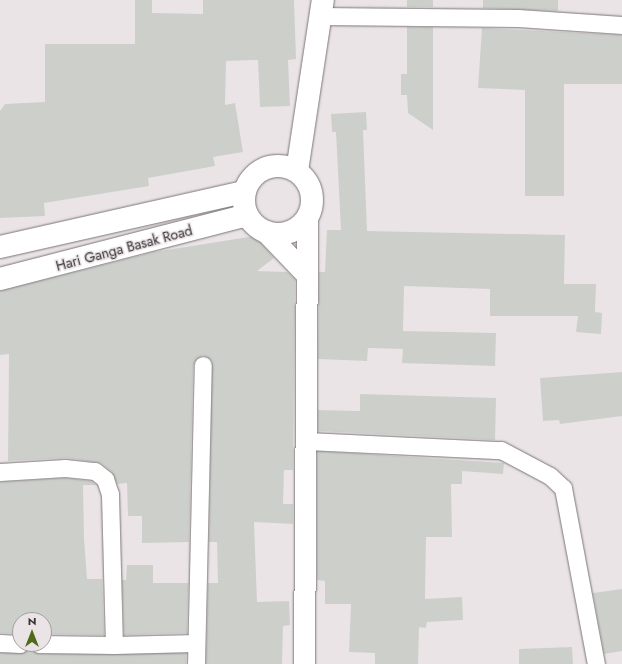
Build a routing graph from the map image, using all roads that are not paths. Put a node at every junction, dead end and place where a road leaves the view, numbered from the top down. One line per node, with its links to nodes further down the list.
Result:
1 (322, 8): 2 (street); 3 (main road)
2 (622, 25)
3 (296, 171): 4 (main road); 6 (main road)
4 (245, 192): 5 (main road); 8 (main road, Hari Ganga Basak Road)
5 (247, 215): 7 (main road); 10 (main road, Hari Ganga Basak Road)
6 (307, 219): 7 (main road); 9 (street)
7 (264, 231): 9 (street)
8 (0, 246)
9 (306, 274): 12 (street)
10 (0, 279)
11 (203, 365): 15 (street)
12 (307, 441): 20 (street); 21 (street)
13 (0, 472): 18 (street)
14 (0, 643): 16 (street)
15 (196, 643): 18 (street); 19 (street)
16 (12, 644)
17 (52, 644): 18 (street)
18 (114, 644)
19 (196, 664)
20 (304, 664)
21 (596, 664)

